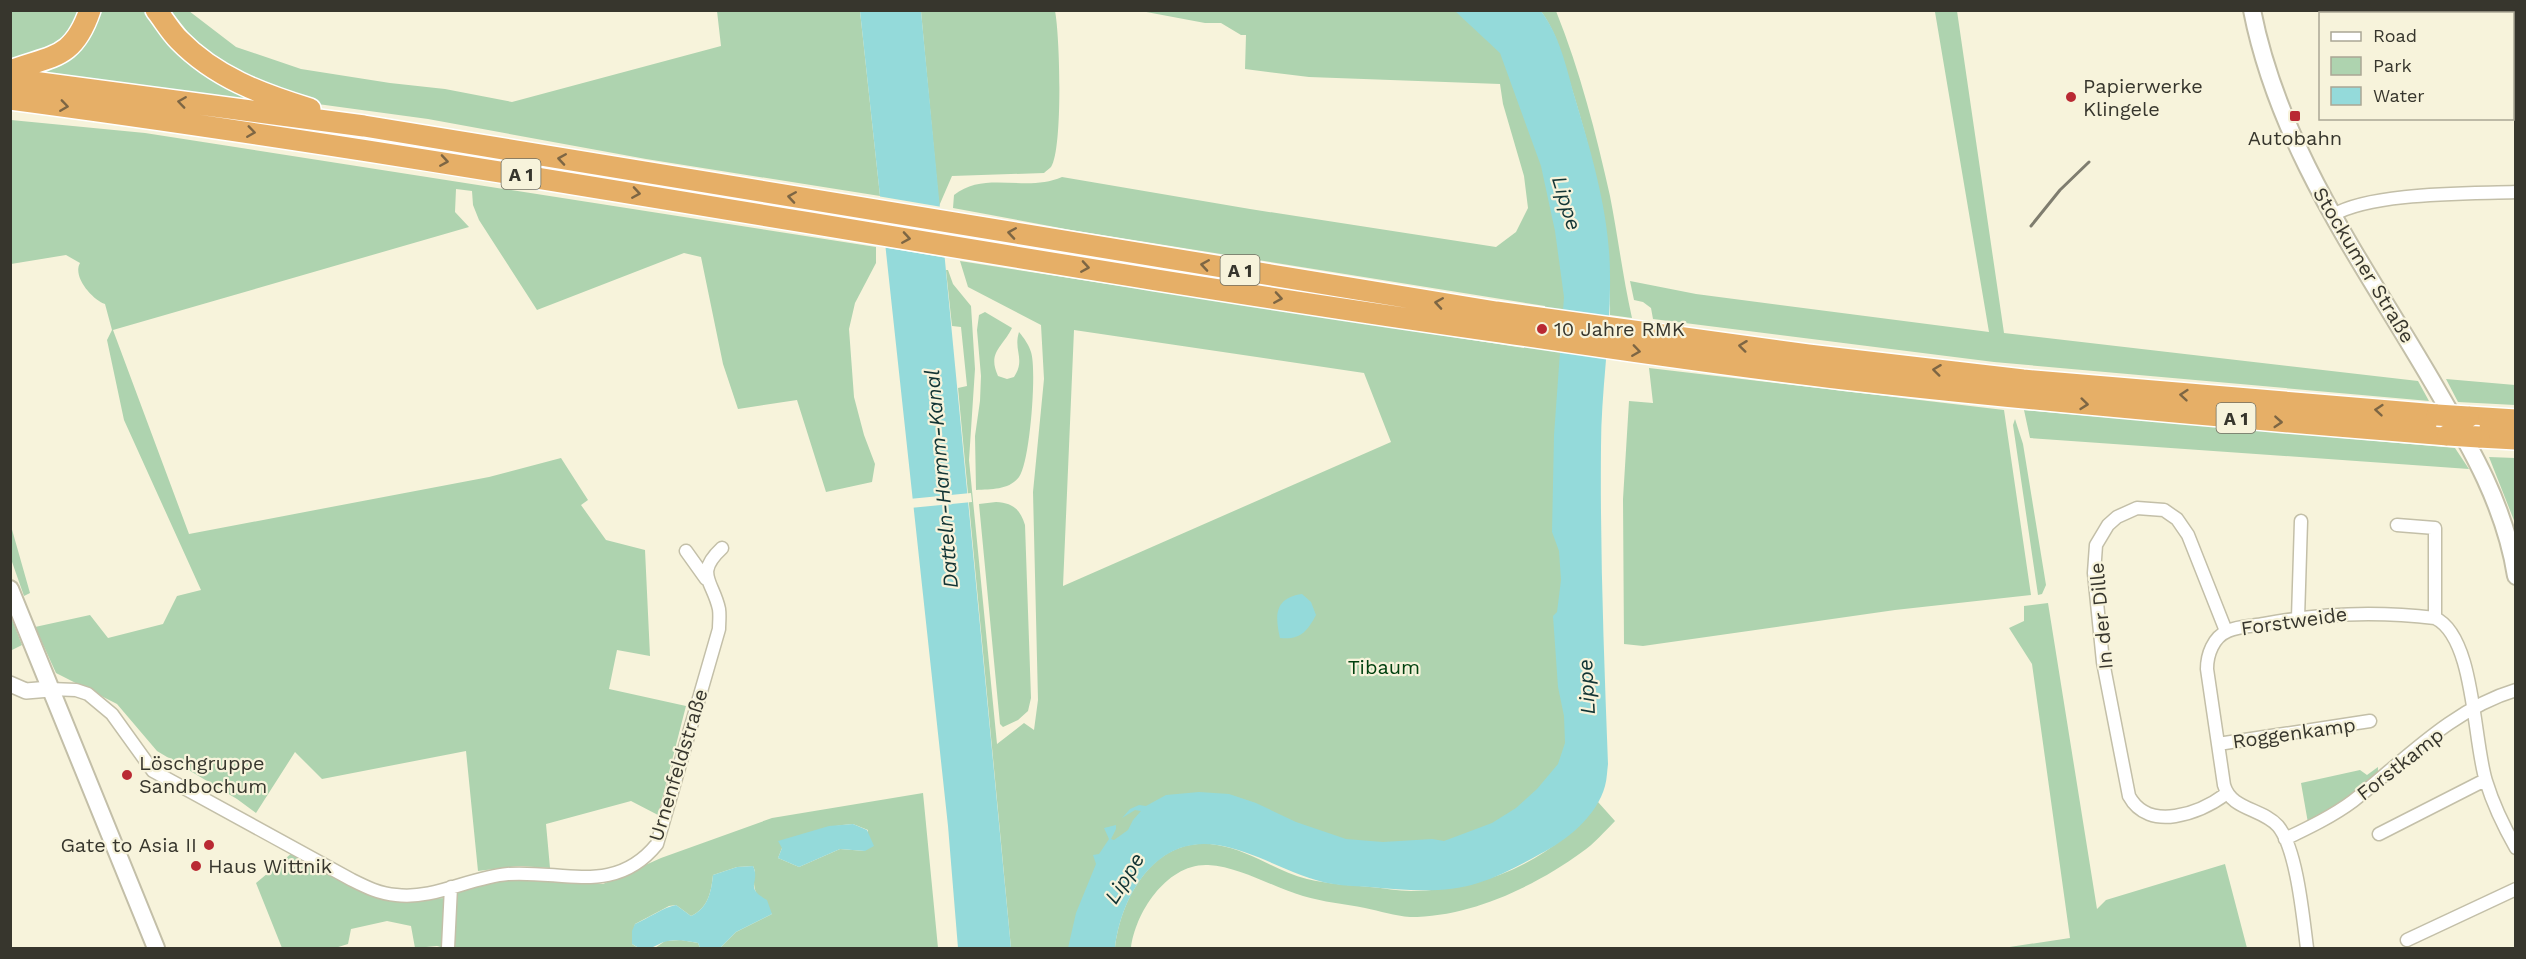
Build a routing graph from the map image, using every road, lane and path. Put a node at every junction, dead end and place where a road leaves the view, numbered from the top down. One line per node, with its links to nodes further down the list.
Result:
1 (90, 10): 4 (highway)
2 (156, 10): 7 (highway)
3 (2252, 10): 9 (main road, Stockumer Straße)
4 (10, 70)
5 (10, 79): 7 (highway, A 1, one-way to 5)
6 (10, 99): 10 (highway, A 1, one-way to 10)
7 (364, 126): 10 (highway, A 1, one-way to 7)
8 (2516, 192): 9 (street)
9 (2333, 215): 18 (main road, Stockumer Straße)
10 (1496, 322): 11 (highway, A 1)
11 (2024, 389): 12 (highway, A 1, one-way to 11, bridge); 13 (highway, A 1, one-way to 13, bridge)
12 (2516, 420)
13 (2516, 440)
14 (2301, 521): 21 (street)
15 (2397, 525): 22 (street)
16 (722, 548): 19 (street)
17 (686, 551): 19 (street, Urnenfeldstraße)
18 (2516, 576)
19 (706, 579): 35 (street, Urnenfeldstraße)
20 (10, 589): 25 (main road)
21 (2298, 618): 22 (street, Forstweide); 23 (street, Forstweide)
22 (2435, 618): 27 (street)
23 (2226, 631): 29 (street, Forstweide); 31 (street, In der Dille)
24 (10, 684): 25 (street)
25 (50, 689): 35 (street, Urnenfeldstraße); 38 (main road)
26 (2516, 690): 27 (street, Forstkamp)
27 (2473, 709): 30 (street); 33 (street, Forstkamp)
28 (2370, 721): 29 (street, Roggenkamp)
29 (2218, 744): 31 (street, Forstweide)
30 (2485, 780): 32 (street); 34 (street)
31 (2226, 794): 33 (street)
32 (2379, 834)
33 (2285, 839): 40 (street)
34 (2516, 848)
35 (451, 887): 39 (street)
36 (2516, 889): 37 (street)
37 (2407, 940)
38 (156, 948)
39 (448, 948)
40 (2307, 948)

